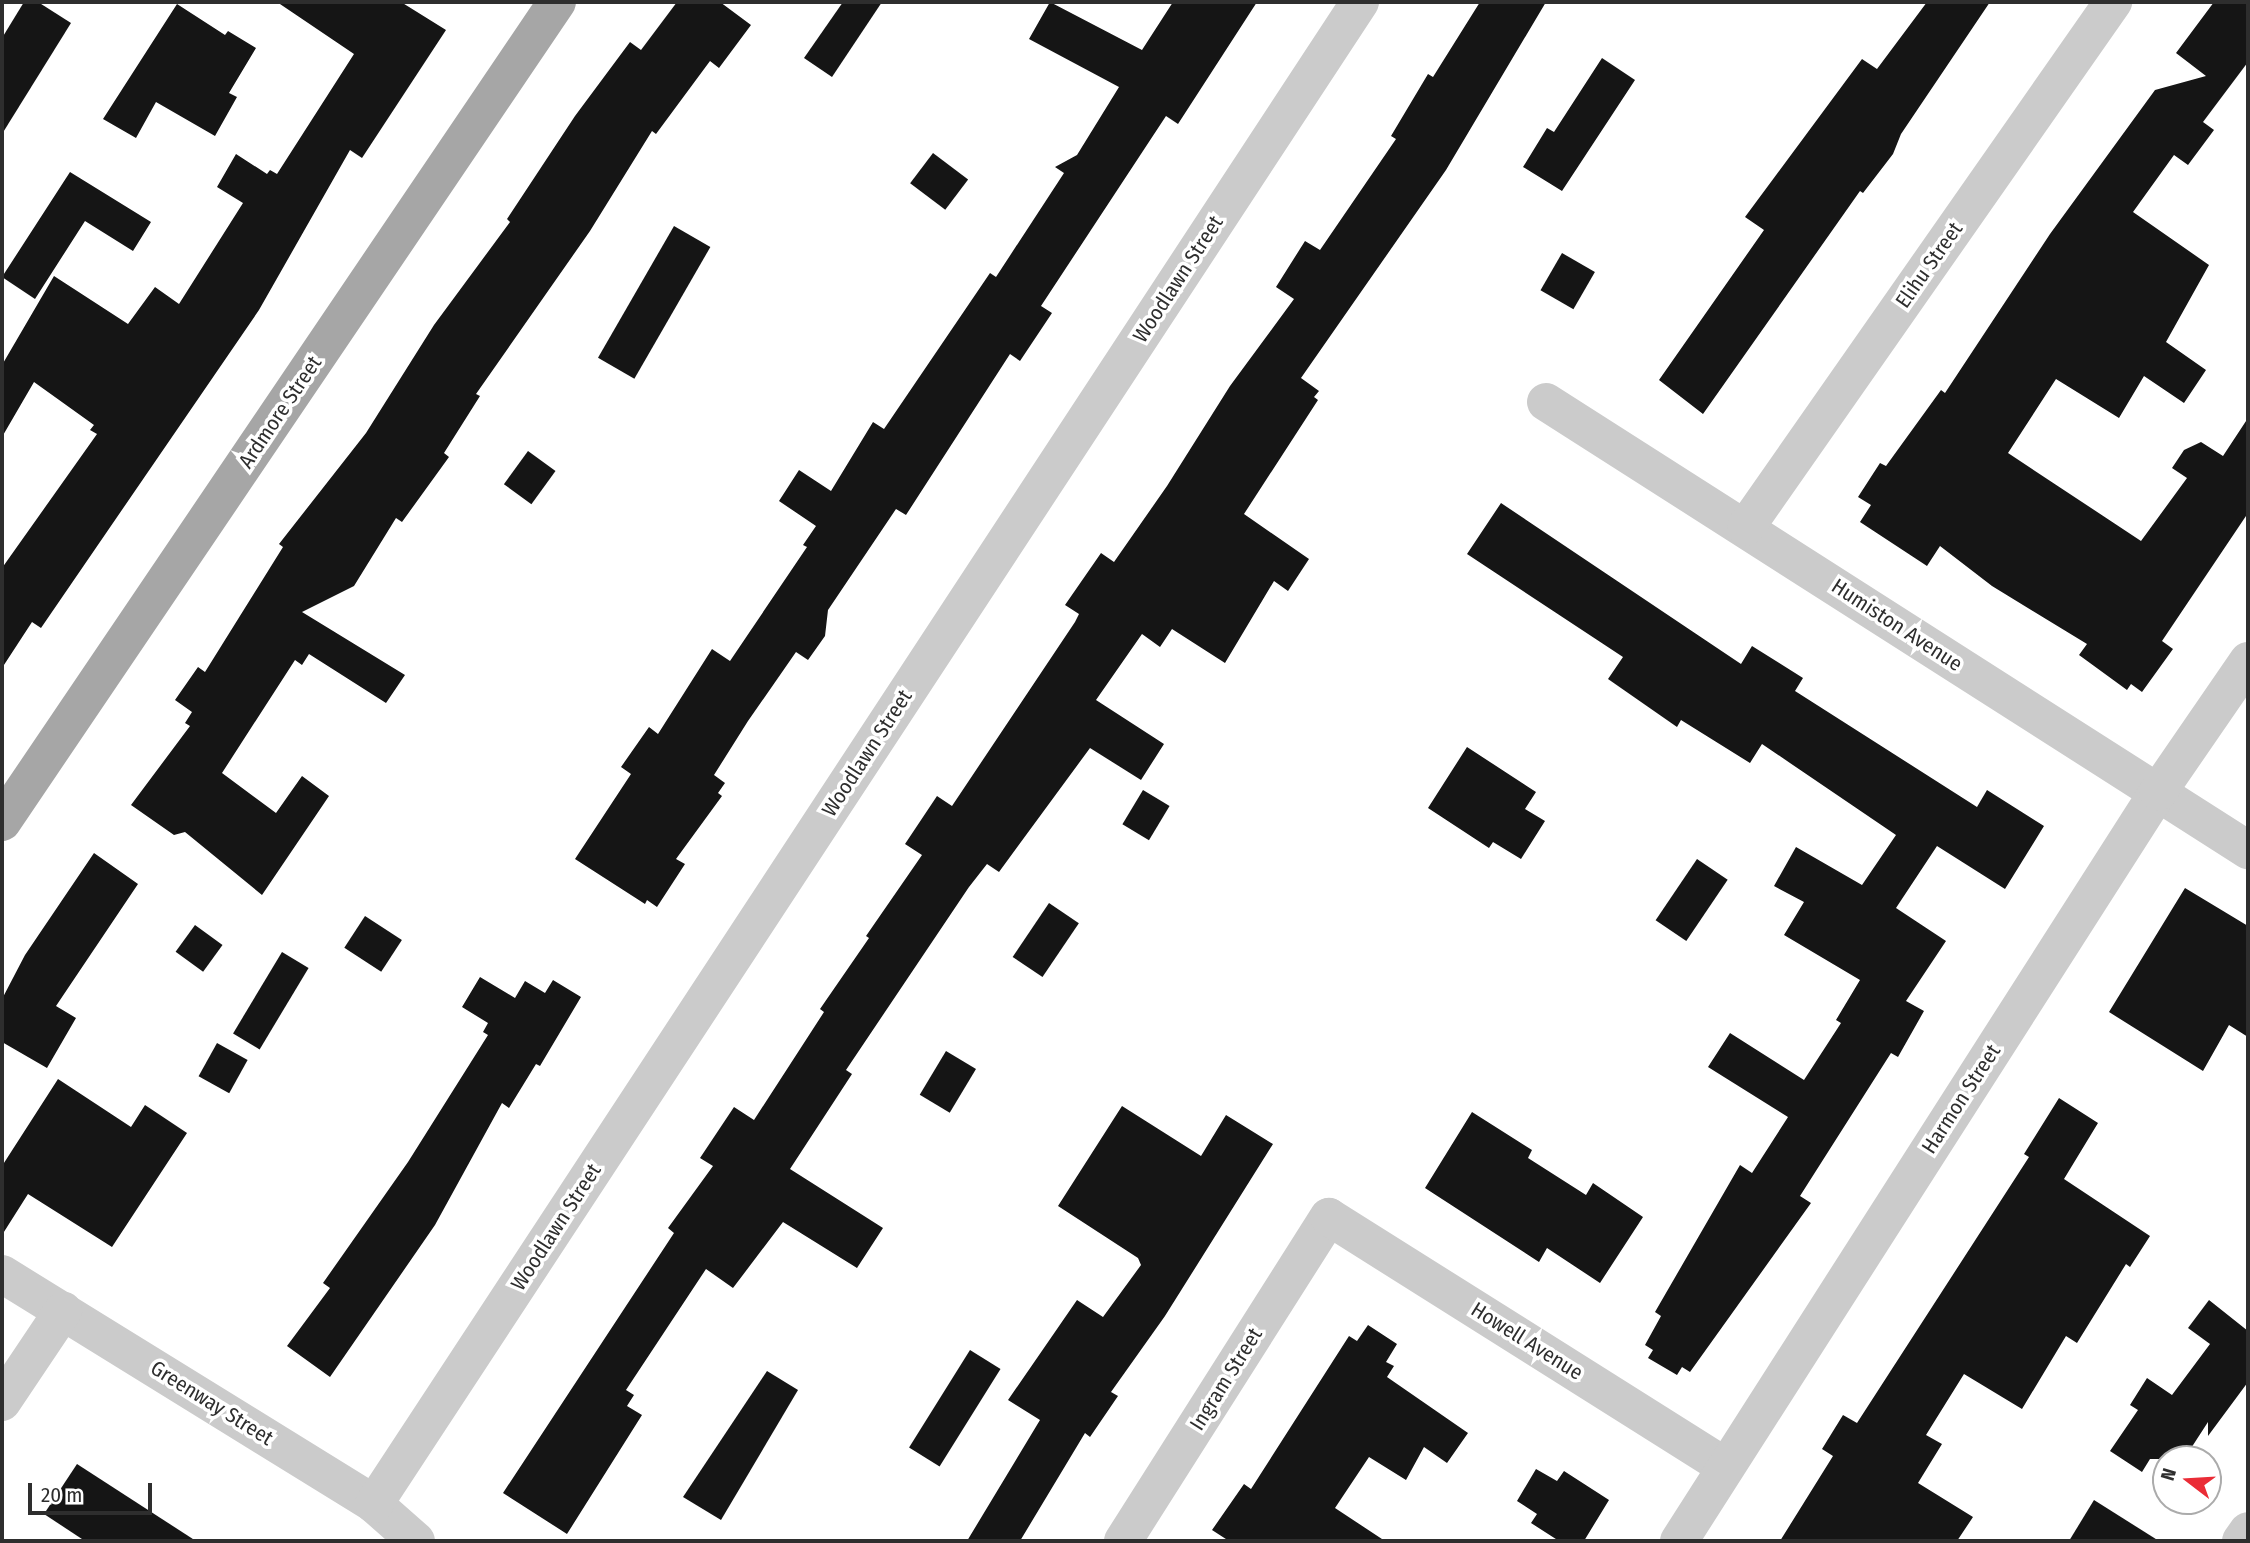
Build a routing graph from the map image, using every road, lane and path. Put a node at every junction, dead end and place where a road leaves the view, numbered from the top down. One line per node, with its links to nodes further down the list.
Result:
1 (557, 2): 8 (main road, Ardmore Street)
2 (1360, 2): 15 (street, Woodlawn Street)
3 (2113, 2): 5 (street, Elihu Street)
4 (1546, 401): 5 (street, Humiston Avenue)
5 (1746, 527): 7 (street, Humiston Avenue)
6 (2248, 661): 7 (street, Harmon Street)
7 (2158, 792): 9 (street, Humiston Avenue); 14 (street, Harmon Street)
8 (2, 822)
9 (2248, 849)
10 (1329, 1217): 14 (street, Howell Avenue); 18 (street, Ingram Street)
11 (2, 1274): 12 (street, Greenway Street)
12 (63, 1311): 13 (street); 15 (street, Greenway Street)
13 (2, 1402)
14 (1724, 1466): 19 (street, Harmon Street)
15 (374, 1504): 17 (street, Greenway Street)
16 (2248, 1531): 20 (street)
17 (416, 1541)
18 (1123, 1541)
19 (1679, 1541)
20 (2241, 1541)

